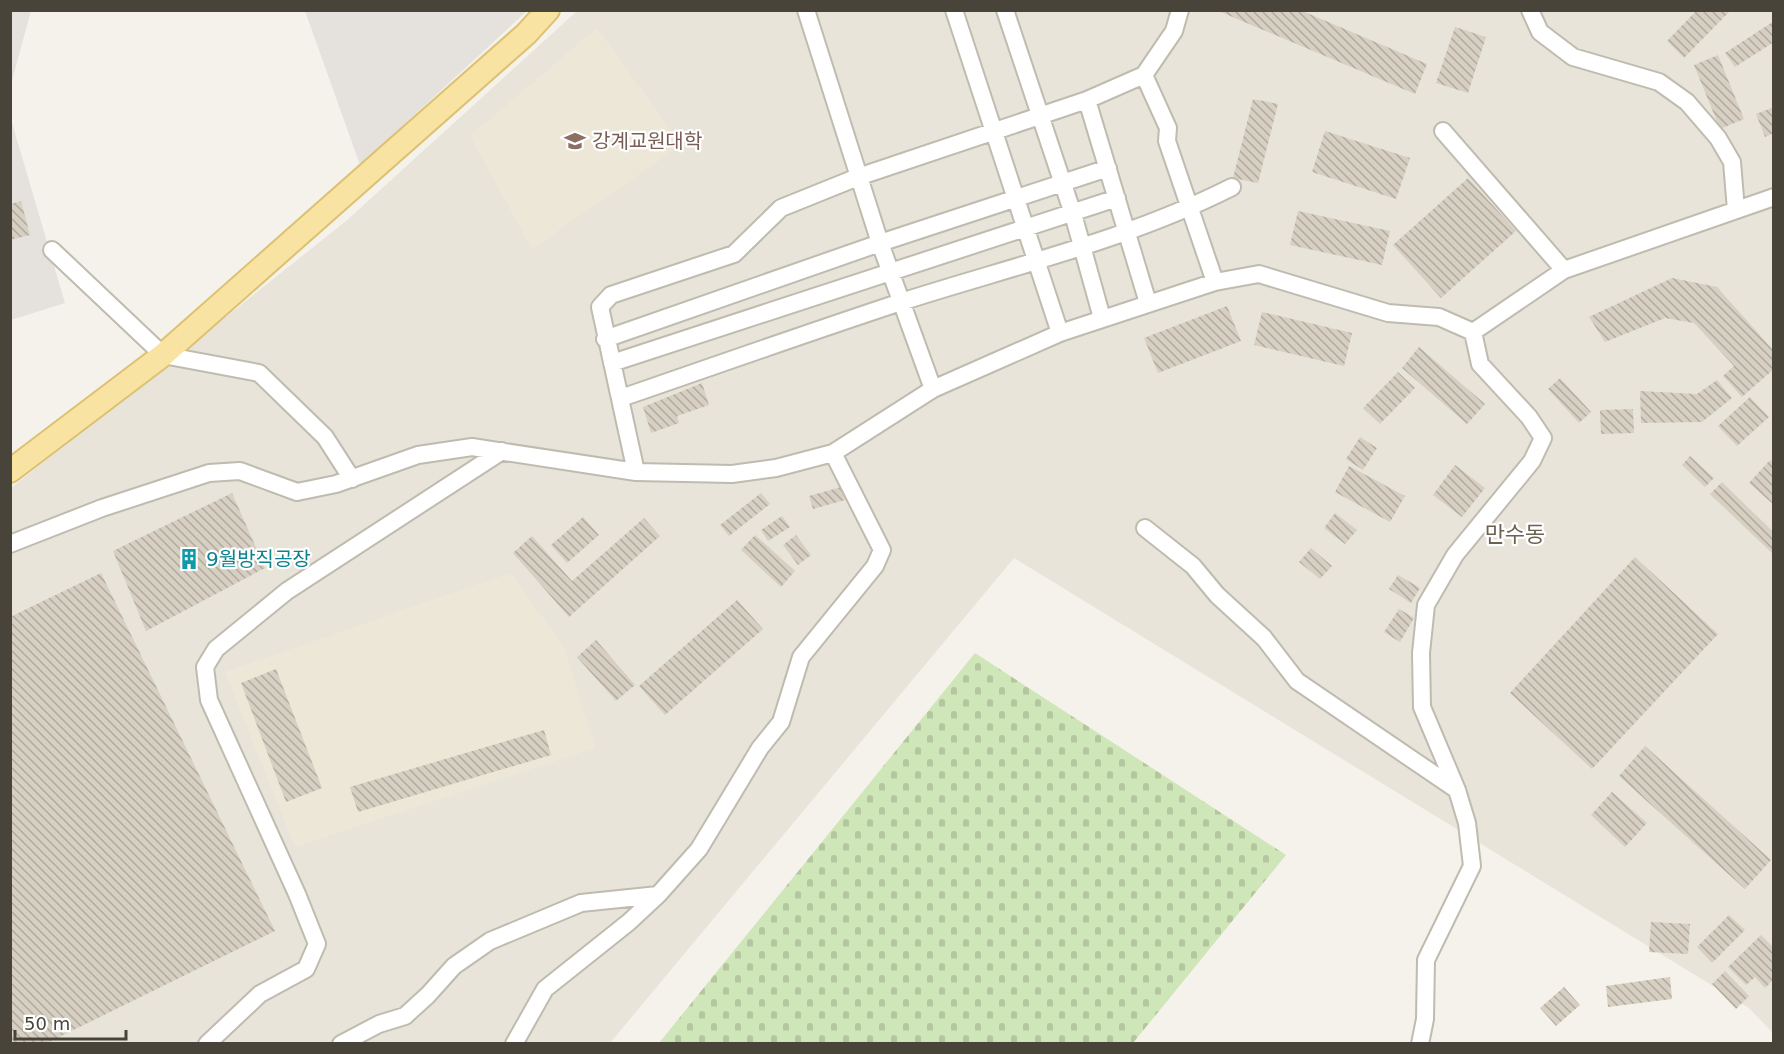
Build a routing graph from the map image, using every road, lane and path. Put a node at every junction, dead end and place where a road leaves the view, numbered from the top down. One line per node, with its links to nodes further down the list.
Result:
1 (548, 10): 37 (main road)
2 (806, 10): 13 (street)
3 (954, 10): 10 (street)
4 (1005, 10): 9 (street)
5 (1179, 10): 7 (street)
6 (1530, 10): 20 (street)
7 (1144, 75): 8 (street); 19 (street)
8 (1087, 100): 9 (street); 12 (street)
9 (1039, 115): 10 (street); 14 (street)
10 (994, 130): 13 (street); 17 (street)
11 (1443, 132): 28 (street)
12 (1108, 168): 14 (street); 18 (street)
13 (858, 177): 24 (street); 36 (street)
14 (1061, 183): 17 (street); 21 (street)
15 (1232, 187): 19 (street)
16 (1773, 197): 20 (street)
17 (1015, 198): 22 (street); 24 (street)
18 (1117, 198): 21 (street); 23 (street)
19 (1190, 208): 23 (street); 30 (street)
20 (1736, 210): 28 (street)
21 (1074, 214): 22 (street); 25 (street)
22 (1024, 228): 27 (street); 29 (street)
23 (1127, 232): 25 (street); 32 (street)
24 (880, 243): 29 (street); 36 (street)
25 (1083, 247): 27 (street); 33 (street)
26 (52, 250): 37 (street)
27 (1035, 262): 31 (street); 35 (street)
28 (1564, 270): 34 (street)
29 (890, 271): 31 (street); 38 (street)
30 (1215, 282): 32 (street); 34 (street)
31 (902, 302): 39 (street); 40 (street)
32 (1148, 303): 33 (street)
33 (1102, 318): 35 (street)
34 (1473, 332): 48 (street)
35 (1060, 333): 39 (street)
36 (605, 339): 38 (street)
37 (163, 355): 43 (main road); 45 (street)
38 (612, 363): 40 (street)
39 (933, 389): 42 (street)
40 (621, 398): 44 (street)
41 (502, 451): 44 (street); 45 (street); 50 (street)
42 (833, 453): 44 (street); 49 (street)
43 (10, 471)
44 (636, 472)
45 (352, 479): 47 (street)
46 (1145, 528): 48 (street)
47 (10, 544)
48 (1457, 790): 53 (street)
49 (658, 895): 51 (street); 52 (street)
50 (207, 1044)
51 (341, 1044)
52 (514, 1044)
53 (1420, 1044)

